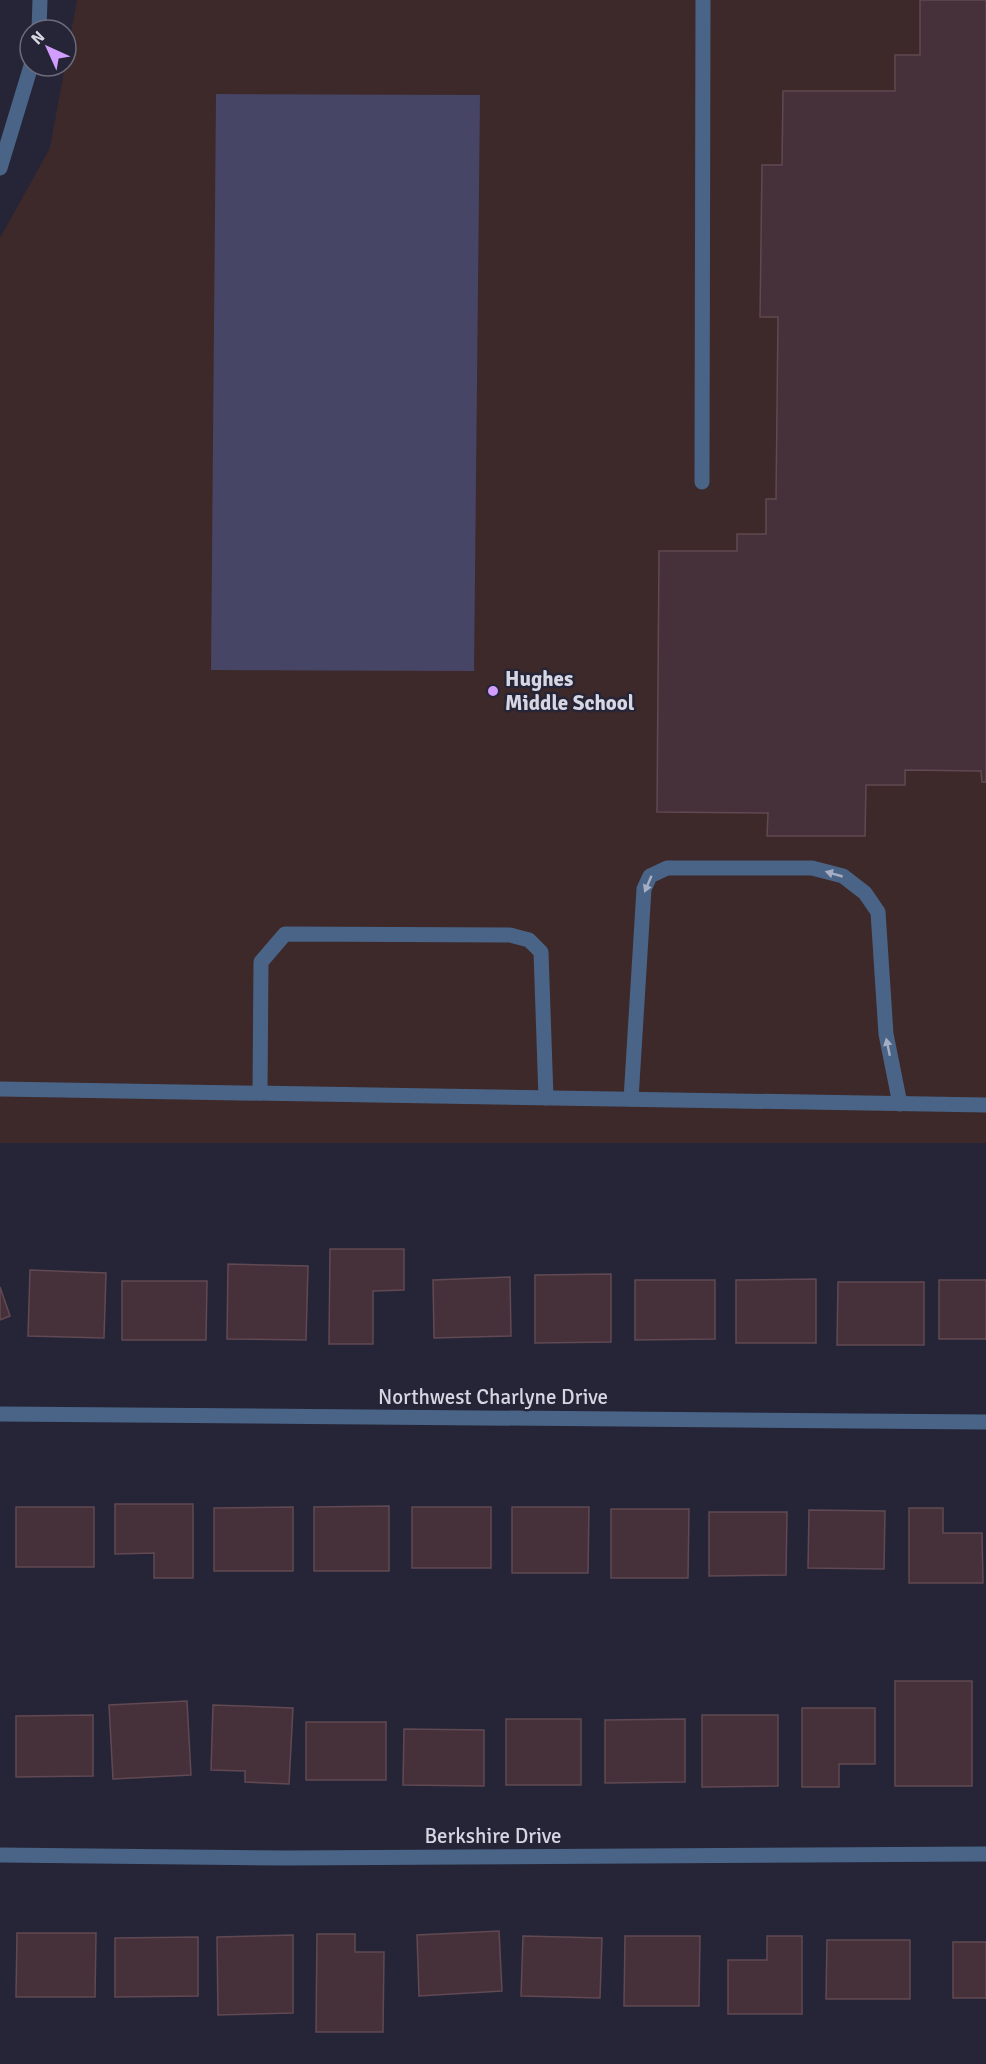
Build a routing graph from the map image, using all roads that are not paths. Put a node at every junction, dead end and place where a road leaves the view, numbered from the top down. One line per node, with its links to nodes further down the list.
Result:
1 (40, 0): 3 (street)
2 (703, 0): 6 (street)
3 (39, 18)
4 (28, 78): 5 (street)
5 (0, 168)
6 (702, 482)
7 (0, 1089): 8 (street)
8 (260, 1094): 9 (street); 9 (street)
9 (546, 1098): 10 (street)
10 (631, 1100): 11 (street); 11 (street, one-way to 10)
11 (900, 1104): 12 (street)
12 (986, 1105)
13 (0, 1414): 14 (street, Northwest Charlyne Drive)
14 (986, 1422)
15 (986, 1854): 16 (street, Berkshire Drive)
16 (0, 1855)

